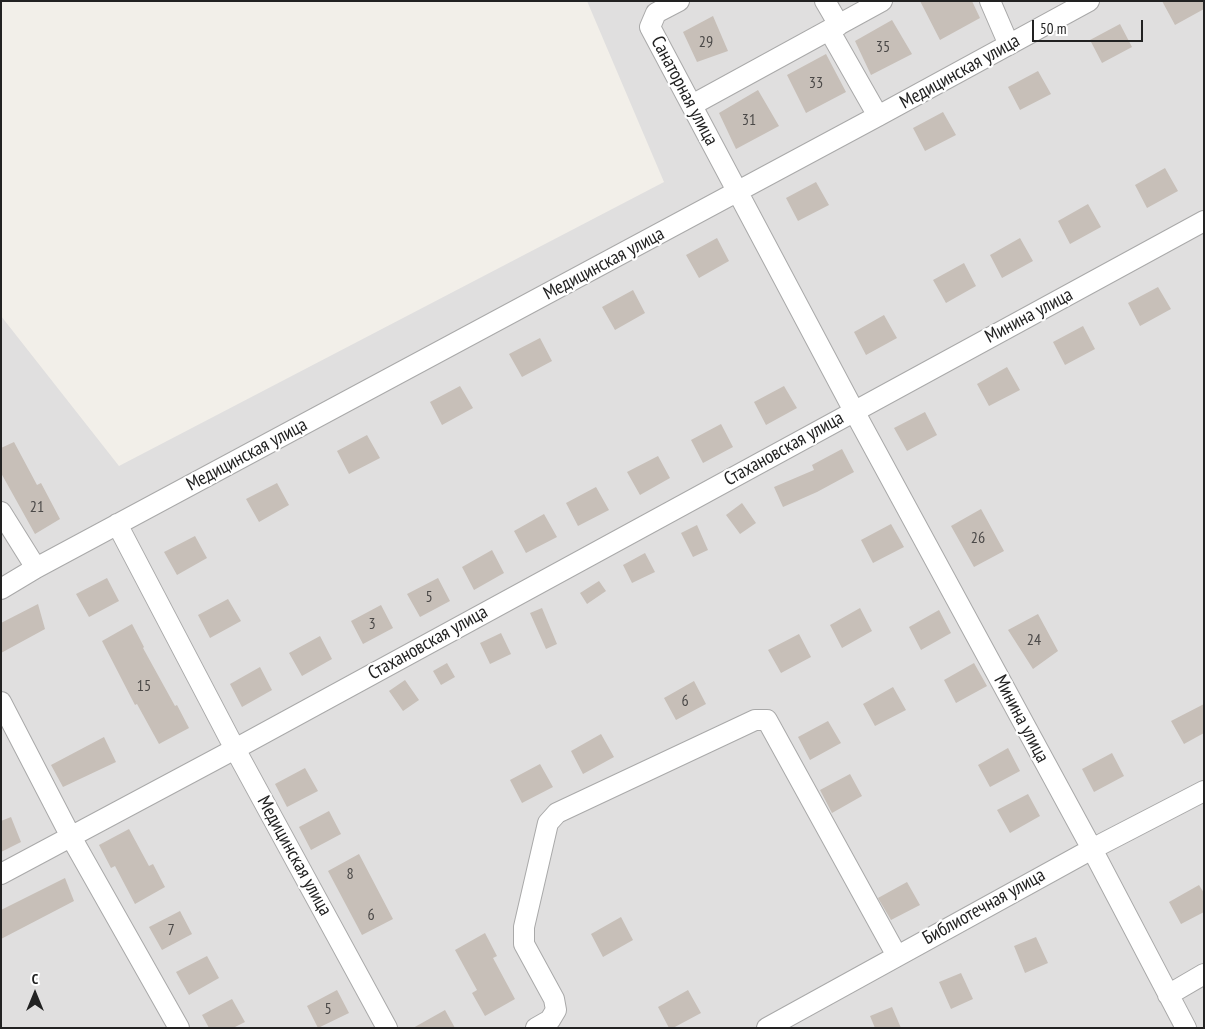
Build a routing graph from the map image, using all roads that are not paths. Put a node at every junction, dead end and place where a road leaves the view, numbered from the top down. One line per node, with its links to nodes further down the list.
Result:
1 (679, 1): 8 (street, Санаторная улица)
2 (825, 1): 6 (street)
3 (882, 1): 6 (street)
4 (990, 1): 7 (street)
5 (1089, 1): 7 (street, Медицинская улица)
6 (834, 28): 8 (street); 9 (street)
7 (1009, 45): 9 (street, Медицинская улица)
8 (692, 105): 10 (street, Санаторная улица)
9 (878, 116): 10 (street, Медицинская улица)
10 (738, 192): 12 (street, Минина улица); 14 (street, Медицинская улица)
11 (1204, 221): 12 (street, Минина улица)
12 (854, 410): 18 (street, Стахановская улица); 21 (street, Минина улица)
13 (1, 512): 15 (street)
14 (117, 524): 15 (street, Медицинская улица); 18 (street, Медицинская улица)
15 (36, 568): 16 (street, Медицинская улица)
16 (1, 589)
17 (1, 702): 20 (street)
18 (235, 749): 20 (street, Стахановская улица); 27 (street, Медицинская улица)
19 (1204, 791): 21 (street, Библиотечная улица)
20 (71, 837): 22 (street, Стахановская улица); 26 (street)
21 (1092, 848): 23 (street, Библиотечная улица); 25 (street, Минина улица)
22 (1, 874)
23 (897, 956): 28 (street); 29 (street, Библиотечная улица)
24 (1204, 974): 25 (street)
25 (1168, 995): 30 (street, Минина улица)
26 (179, 1028)
27 (387, 1028)
28 (536, 1028)
29 (767, 1028)
30 (1186, 1028)

